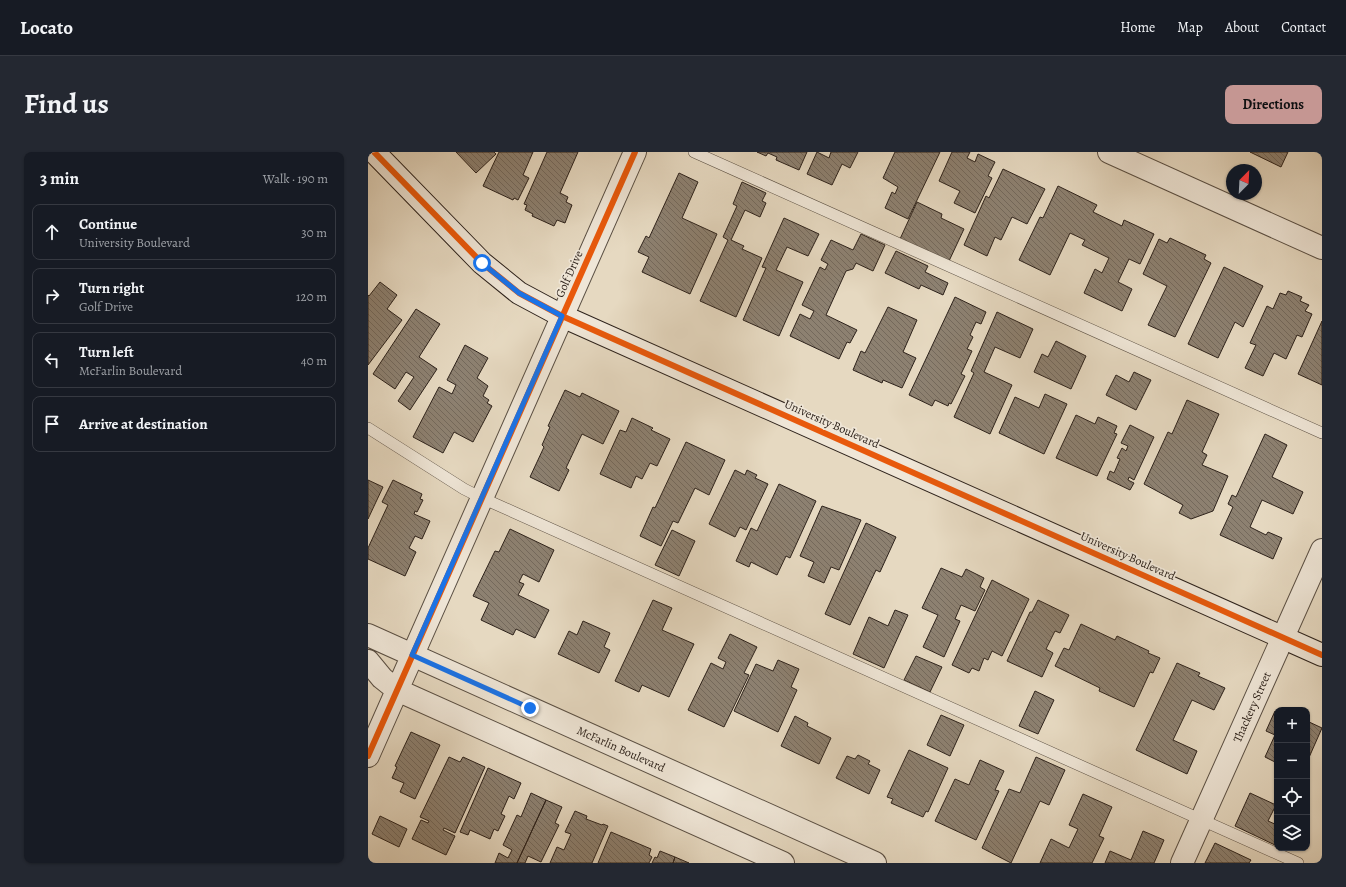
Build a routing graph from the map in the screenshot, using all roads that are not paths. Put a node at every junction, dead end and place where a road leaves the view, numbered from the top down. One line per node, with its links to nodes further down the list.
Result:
1 (635, 152): 6 (street, Golf Drive)
2 (694, 152): 8 (lane)
3 (1109, 152): 5 (street)
4 (376, 156): 6 (street, University Boulevard)
5 (1322, 248)
6 (562, 316): 9 (street, Golf Drive); 12 (street, University Boulevard)
7 (368, 428): 9 (lane)
8 (1322, 433)
9 (482, 498): 13 (street, Golf Drive); 18 (lane)
10 (1322, 550): 12 (street, Thackery Street)
11 (368, 635): 13 (street, McFarlin Boulevard)
12 (1283, 638): 14 (street, University Boulevard); 18 (street, Thackery Street)
13 (412, 655): 16 (street, Golf Drive); 20 (street, McFarlin Boulevard)
14 (1322, 655)
15 (368, 661): 16 (street)
16 (397, 690): 17 (street, Golf Drive); 19 (street)
17 (368, 756)
18 (1202, 819): 21 (street, Thackery Street); 22 (lane)
19 (783, 863)
20 (875, 863)
21 (1182, 863)
22 (1298, 863)

